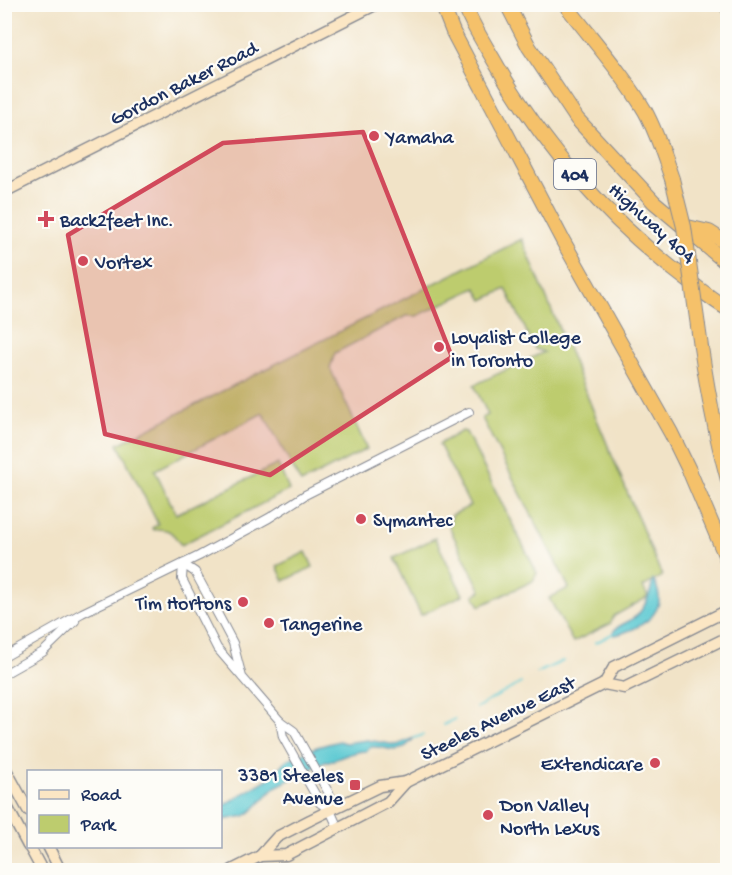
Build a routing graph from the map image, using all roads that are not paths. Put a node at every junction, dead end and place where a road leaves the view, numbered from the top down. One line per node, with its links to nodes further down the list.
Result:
1 (377, 4): 8 (main road, Gordon Baker Road)
2 (442, 4): 15 (highway)
3 (464, 4): 12 (highway, Highway 404 / 404)
4 (507, 4): 9 (highway, Highway 404 / 404)
5 (565, 4): 14 (highway, bridge)
6 (721, 4): 7 (street)
7 (728, 13)
8 (4, 192)
9 (681, 226): 10 (highway); 11 (highway, Highway 404 / 404)
10 (728, 244)
11 (728, 264)
12 (728, 309)
13 (469, 412): 16 (street)
14 (728, 480)
15 (728, 562)
16 (183, 564): 18 (street); 22 (street); 22 (street)
17 (728, 610): 23 (main road, Steeles Avenue East)
18 (82, 613): 20 (street); 21 (street)
19 (728, 637): 23 (main road, Steeles Avenue East)
20 (4, 657)
21 (4, 674)
22 (242, 677): 24 (street)
23 (604, 684): 26 (main road, Steeles Avenue East)
24 (280, 721): 29 (street); 29 (street)
25 (4, 766): 28 (main road)
26 (406, 782): 29 (main road, Steeles Avenue East); 30 (main road, Steeles Avenue East)
27 (4, 801): 31 (main road)
28 (27, 808)
29 (330, 810): 30 (street); 34 (main road, Steeles Avenue East)
30 (338, 828): 34 (main road, Steeles Avenue East)
31 (27, 842)
32 (30, 848): 35 (main road)
33 (49, 848): 36 (main road)
34 (260, 856): 37 (main road, Steeles Avenue East)
35 (42, 870)
36 (60, 870)
37 (232, 870)

